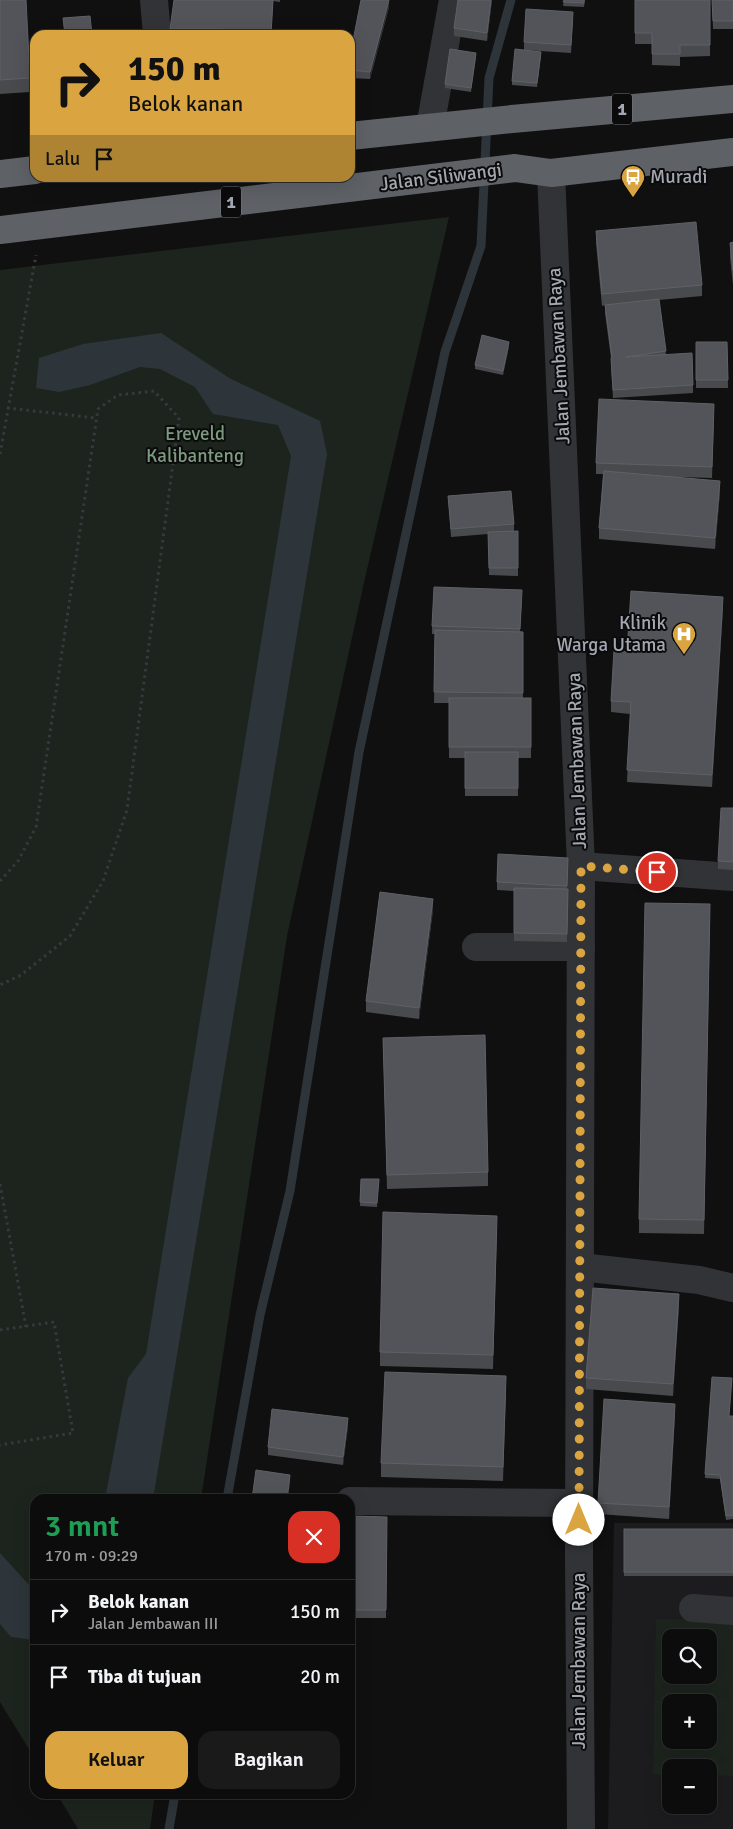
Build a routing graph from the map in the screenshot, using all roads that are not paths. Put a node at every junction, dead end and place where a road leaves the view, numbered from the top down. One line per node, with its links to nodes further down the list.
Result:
1 (154, 0): 3 (street)
2 (453, 0): 5 (street)
3 (157, 30)
4 (733, 99): 5 (highway, 1)
5 (430, 127): 6 (highway, 1)
6 (355, 135)
7 (733, 152): 9 (highway, Jalan Siliwangi / 1)
8 (30, 171): 10 (highway)
9 (551, 173): 11 (highway, Jalan Siliwangi / 1); 12 (street, Jalan Jembawan Raya)
10 (0, 174)
11 (0, 230)
12 (581, 866): 13 (street); 15 (street, Jalan Jembawan Raya)
13 (733, 877)
14 (476, 947): 15 (street)
15 (581, 947): 16 (street, Jalan Jembawan Raya)
16 (580, 1267): 17 (street); 19 (street, Jalan Jembawan Raya)
17 (733, 1288)
18 (355, 1501): 19 (street)
19 (579, 1503): 22 (street, Jalan Jembawan Raya)
20 (693, 1608): 21 (street)
21 (733, 1611)
22 (581, 1829)

